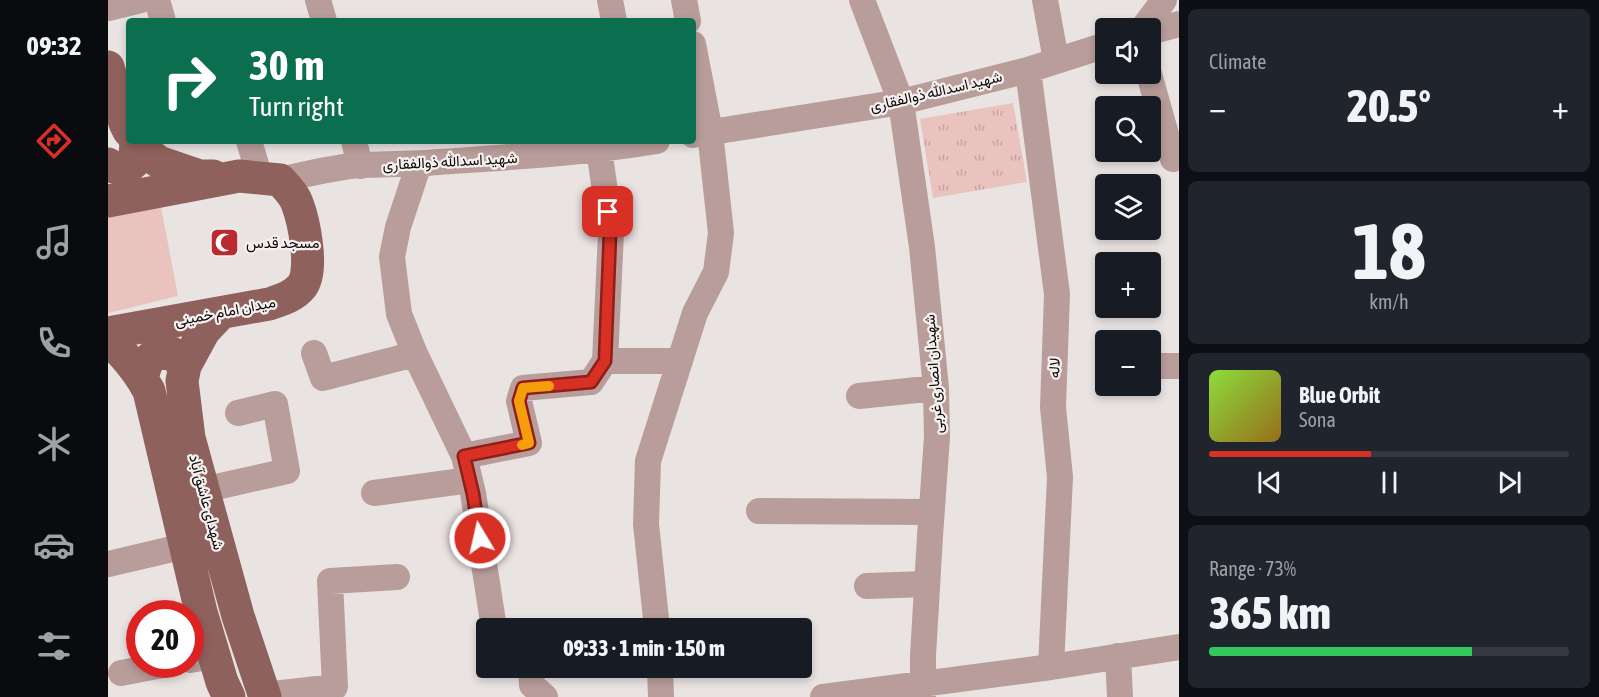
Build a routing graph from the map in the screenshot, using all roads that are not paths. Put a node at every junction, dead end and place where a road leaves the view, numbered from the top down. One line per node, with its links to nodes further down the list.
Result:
1 (141, 0): 9 (street)
2 (157, 0): 10 (street)
3 (318, 0): 11 (street)
4 (610, 0): 12 (street)
5 (684, 0): 13 (street)
6 (862, 0): 23 (street, شهیدان انصاری غربی)
7 (1045, 0): 18 (street)
8 (1164, 0): 14 (street)
9 (108, 8)
10 (162, 18)
11 (323, 18)
12 (613, 18)
13 (687, 18)
14 (1150, 18)
15 (1179, 24): 16 (street)
16 (1161, 29)
17 (1095, 48): 18 (street, شهید اسدالله ذوالفقاری)
18 (1056, 60): 20 (street, شهید اسدالله ذوالفقاری)
19 (108, 68): 24 (main road)
20 (1028, 70): 23 (street, شهید اسدالله ذوالفقاری); 68 (street, لاله)
21 (696, 74): 25 (street)
22 (1152, 84): 32 (street)
23 (901, 102): 25 (street, شهید اسدالله ذوالفقاری); 48 (street, شهیدان انصاری غربی)
24 (126, 125)
25 (702, 134): 43 (street)
26 (133, 144): 33 (main road)
27 (139, 144): 35 (main road)
28 (250, 144): 35 (street)
29 (632, 144): 30 (street, شهید اسدالله ذوالفقاری)
30 (599, 149): 34 (street, شهید اسدالله ذوالفقاری); 42 (street)
31 (357, 153): 34 (street, شهید اسدالله ذوالفقاری); 35 (street, شهید اسدالله ذوالفقاری)
32 (1173, 159)
33 (108, 164)
34 (419, 164): 41 (street)
35 (260, 178): 36 (main road); 37 (main road, میدان امام خمینی)
36 (108, 201)
37 (221, 313): 38 (main road, میدان امام خمینی); 44 (main road, شهدای عاشق آباد)
38 (108, 333)
39 (108, 339): 47 (main road, شهدای عاشق آباد)
40 (314, 353): 41 (street)
41 (415, 354): 51 (street)
42 (605, 361): 43 (street); 51 (street)
43 (680, 361): 64 (street)
44 (185, 366): 47 (main road); 53 (main road, شهدای عاشق آباد)
45 (1161, 366): 46 (street)
46 (1179, 366)
47 (142, 378): 57 (main road, شهدای عاشق آباد)
48 (936, 388): 49 (street); 56 (street, شهیدان انصاری غربی)
49 (859, 396)
50 (238, 413): 53 (street)
51 (464, 456): 52 (street)
52 (470, 480): 54 (street); 63 (street)
53 (203, 490): 74 (main road, شهدای عاشق آباد)
54 (374, 493)
55 (759, 511): 56 (street)
56 (931, 512): 60 (street, شهیدان انصاری غربی)
57 (185, 546): 58 (street); 62 (main road, شهدای عاشق آباد)
58 (108, 564)
59 (397, 576): 74 (street)
60 (927, 584): 61 (street); 73 (street, شهیدان انصاری غربی)
61 (867, 586)
62 (198, 600)
63 (492, 618)
64 (656, 618)
65 (1179, 646): 66 (street)
66 (1118, 656): 68 (street); 79 (street)
67 (204, 660): 75 (main road, شهدای عاشق آباد)
68 (1051, 667): 73 (street)
69 (126, 672): 70 (street)
70 (121, 673)
71 (532, 678): 76 (street)
72 (660, 678): 77 (street)
73 (923, 690): 78 (street)
74 (264, 696)
75 (229, 697)
76 (545, 697)
77 (661, 697)
78 (823, 697)
79 (1120, 697)

